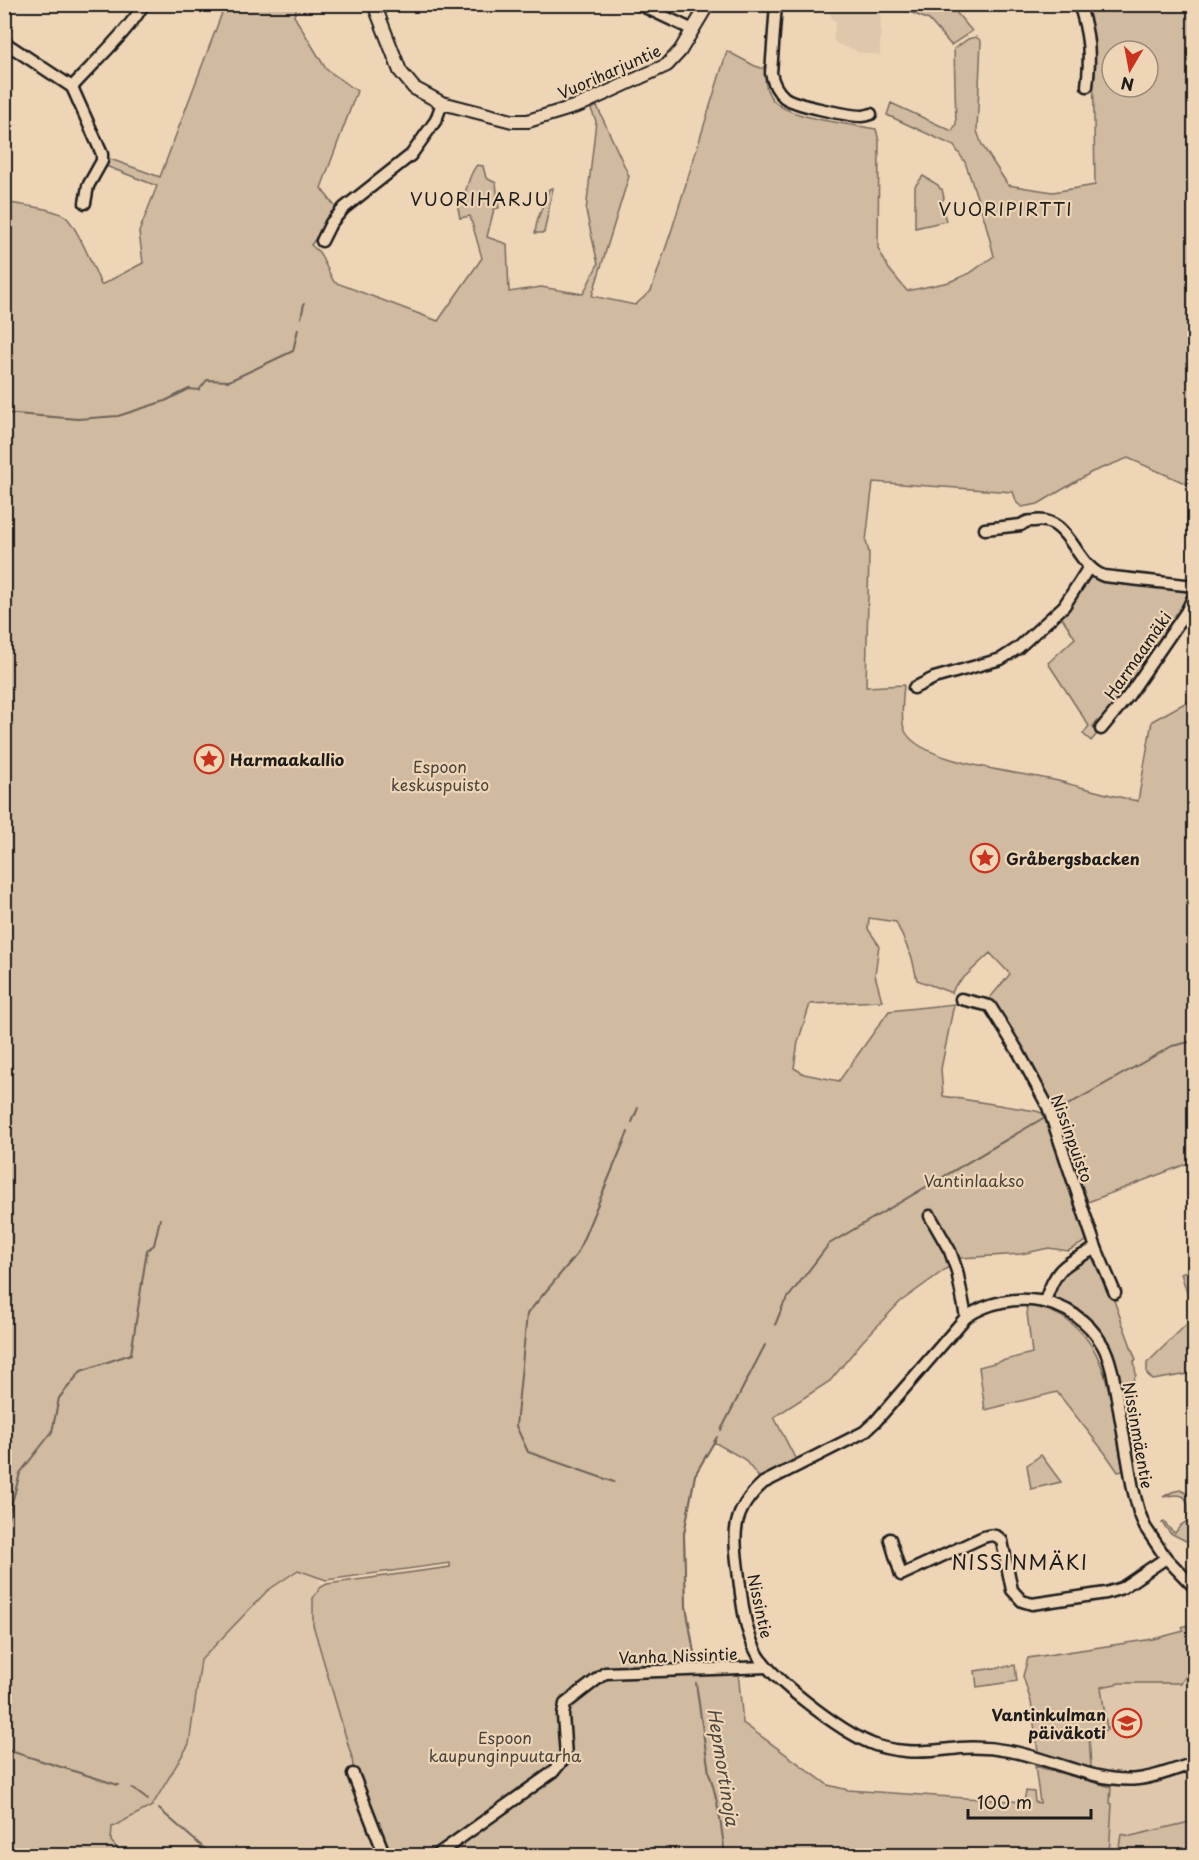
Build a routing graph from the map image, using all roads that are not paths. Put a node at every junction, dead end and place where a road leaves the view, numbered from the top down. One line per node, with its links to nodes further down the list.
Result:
1 (143, 4): 10 (street)
2 (374, 4): 11 (street, Vuoriharjuntie)
3 (638, 4): 7 (street)
4 (708, 4): 7 (street, Vuoriharjuntie)
5 (776, 4): 12 (street)
6 (1079, 4): 9 (street)
7 (693, 30): 11 (street, Vuoriharjuntie)
8 (4, 42): 10 (street)
9 (1087, 86)
10 (72, 87): 13 (street)
11 (442, 103): 14 (street)
12 (871, 114)
13 (85, 203)
14 (322, 241)
15 (985, 529): 16 (street)
16 (1089, 567): 17 (street); 19 (street)
17 (1194, 586)
18 (1194, 596): 20 (street, Harmaamäki)
19 (914, 688)
20 (1101, 729)
21 (961, 999): 23 (street, Nissinpuisto)
22 (930, 1216): 26 (street)
23 (1096, 1248): 24 (street, Nissinpuisto); 25 (street)
24 (1115, 1293)
25 (1045, 1301): 26 (street, Nissintie); 28 (street, Nissinmäentie)
26 (966, 1317): 30 (street, Nissintie)
27 (890, 1539): 28 (street)
28 (1166, 1558): 29 (street, Nissinmäentie)
29 (1194, 1587)
30 (767, 1667): 31 (street, Nissintie); 34 (street, Vanha Nissintie)
31 (1194, 1763)
32 (353, 1774): 33 (street)
33 (385, 1856)
34 (435, 1856)

